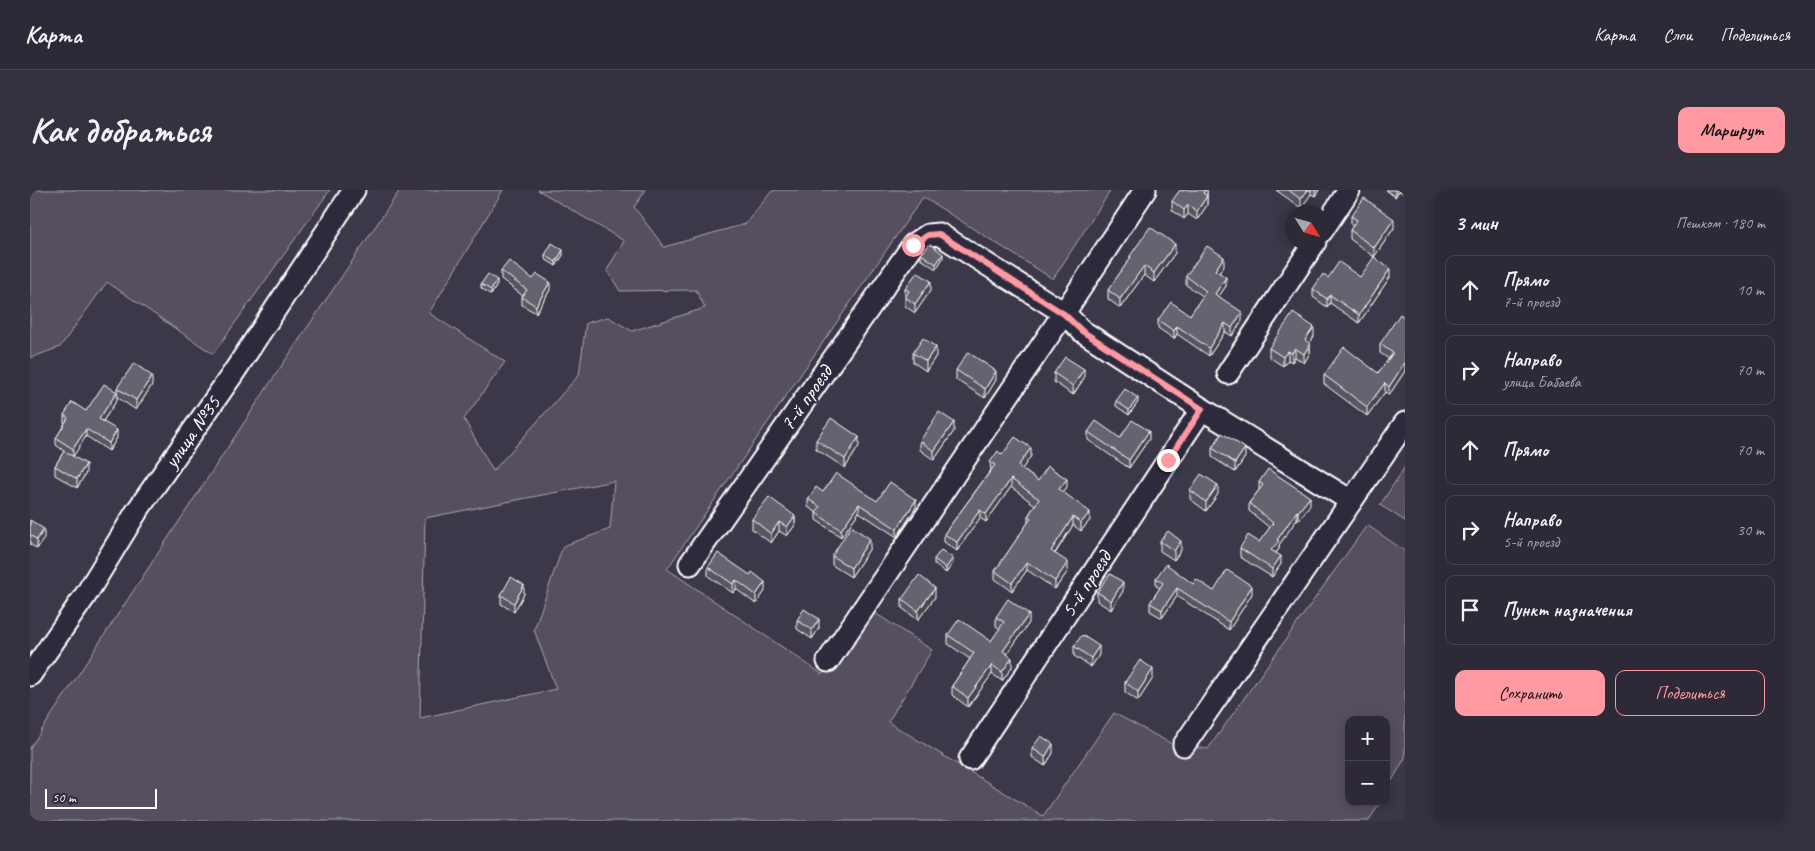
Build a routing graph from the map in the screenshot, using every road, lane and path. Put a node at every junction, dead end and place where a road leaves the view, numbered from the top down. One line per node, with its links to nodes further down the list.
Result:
1 (354, 190): 13 (street, улица №35)
2 (1145, 190): 6 (street)
3 (1349, 190): 4 (street)
4 (1330, 219)
5 (1310, 250): 7 (street)
6 (1064, 314): 8 (street); 11 (street, 7-й проезд); 12 (street)
7 (1228, 373)
8 (1202, 409): 10 (street); 15 (street, 5-й проезд)
9 (1405, 423): 10 (street)
10 (1351, 501): 14 (street)
11 (690, 564)
12 (828, 661)
13 (30, 675)
14 (1184, 746)
15 (970, 759)

